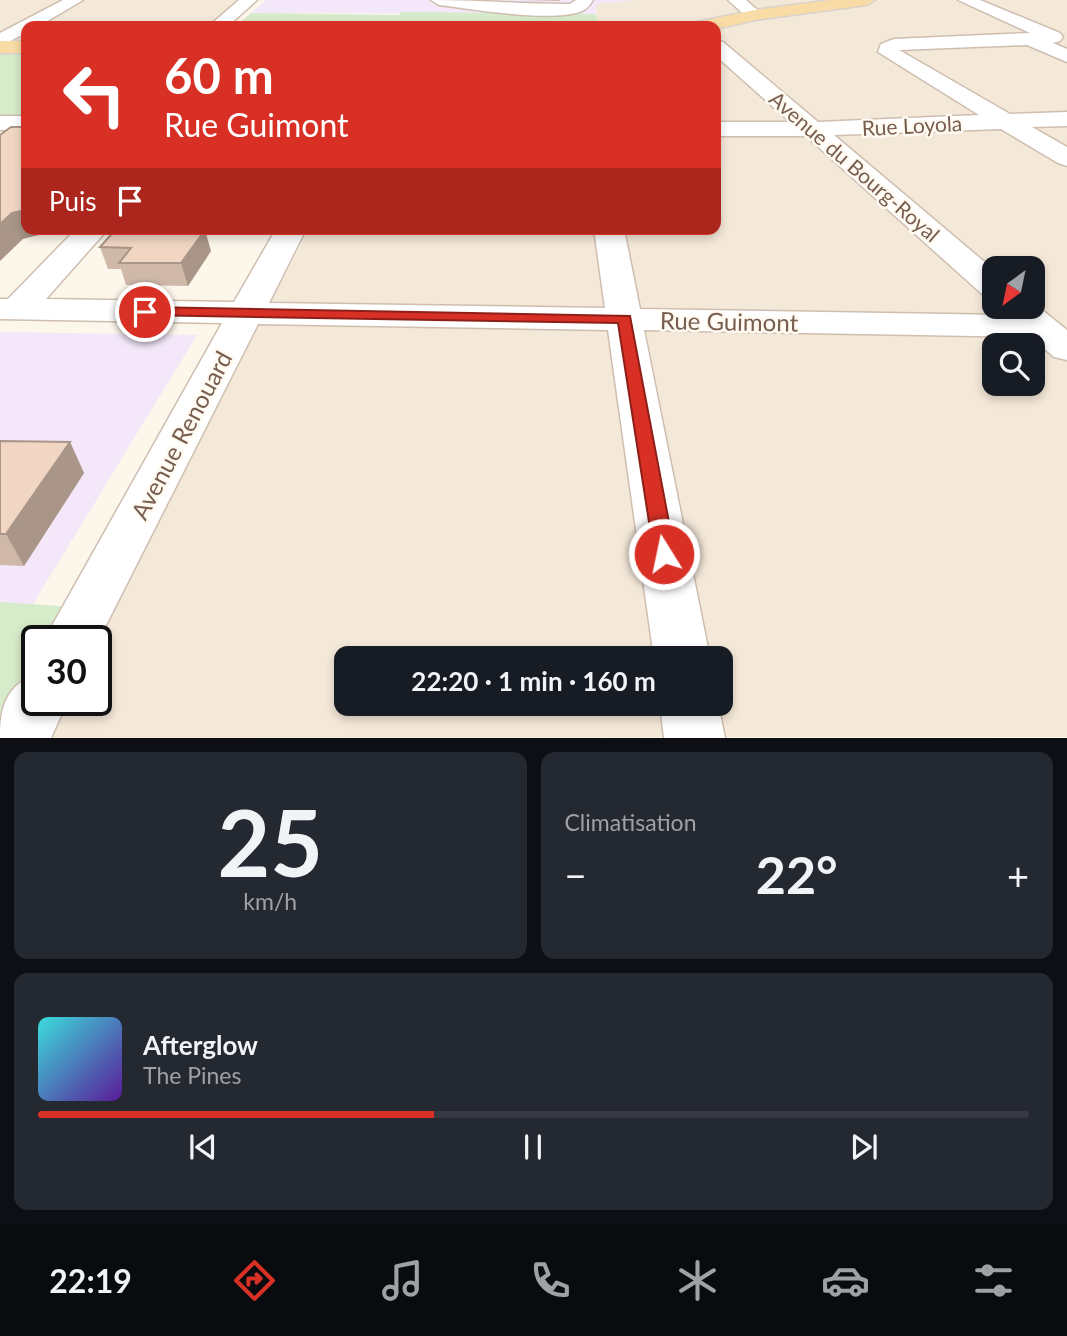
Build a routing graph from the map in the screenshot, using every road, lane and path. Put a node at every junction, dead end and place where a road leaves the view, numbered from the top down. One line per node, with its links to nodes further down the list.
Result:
1 (75, 0): 9 (street)
2 (249, 0): 10 (street)
3 (439, 0): 4 (street)
4 (585, 0)
5 (736, 0): 8 (street)
6 (864, 0): 8 (main road)
7 (966, 0): 14 (street)
8 (755, 15): 11 (main road)
9 (36, 21)
10 (224, 21)
11 (721, 22)
12 (1067, 23): 14 (street)
13 (21, 29): 15 (street)
14 (1027, 32): 19 (street); 21 (street)
15 (0, 40)
16 (0, 47): 17 (main road)
17 (21, 47)
18 (721, 50): 25 (street, Avenue du Bourg-Royal)
19 (1067, 56)
20 (1067, 119): 21 (street, Rue Loyola)
21 (1004, 121): 25 (street, Rue Loyola); 26 (street)
22 (0, 123): 23 (street)
23 (21, 123)
24 (721, 129): 25 (street, Rue Loyola)
25 (815, 130): 30 (street, Avenue du Bourg-Royal)
26 (1067, 158)
27 (87, 235): 31 (street)
28 (288, 235): 32 (street, Avenue Renouard)
29 (610, 235): 34 (street)
30 (982, 276)
31 (9, 310): 32 (street, Rue Guimont)
32 (247, 313): 34 (street, Rue Guimont); 37 (street, Avenue Renouard)
33 (982, 316): 34 (street, Rue Guimont)
34 (625, 319): 38 (street)
35 (1032, 319): 36 (street)
36 (1067, 349)
37 (79, 625)
38 (680, 646)
39 (30, 716): 41 (street)
40 (691, 716): 42 (street)
41 (19, 737)
42 (695, 737)

